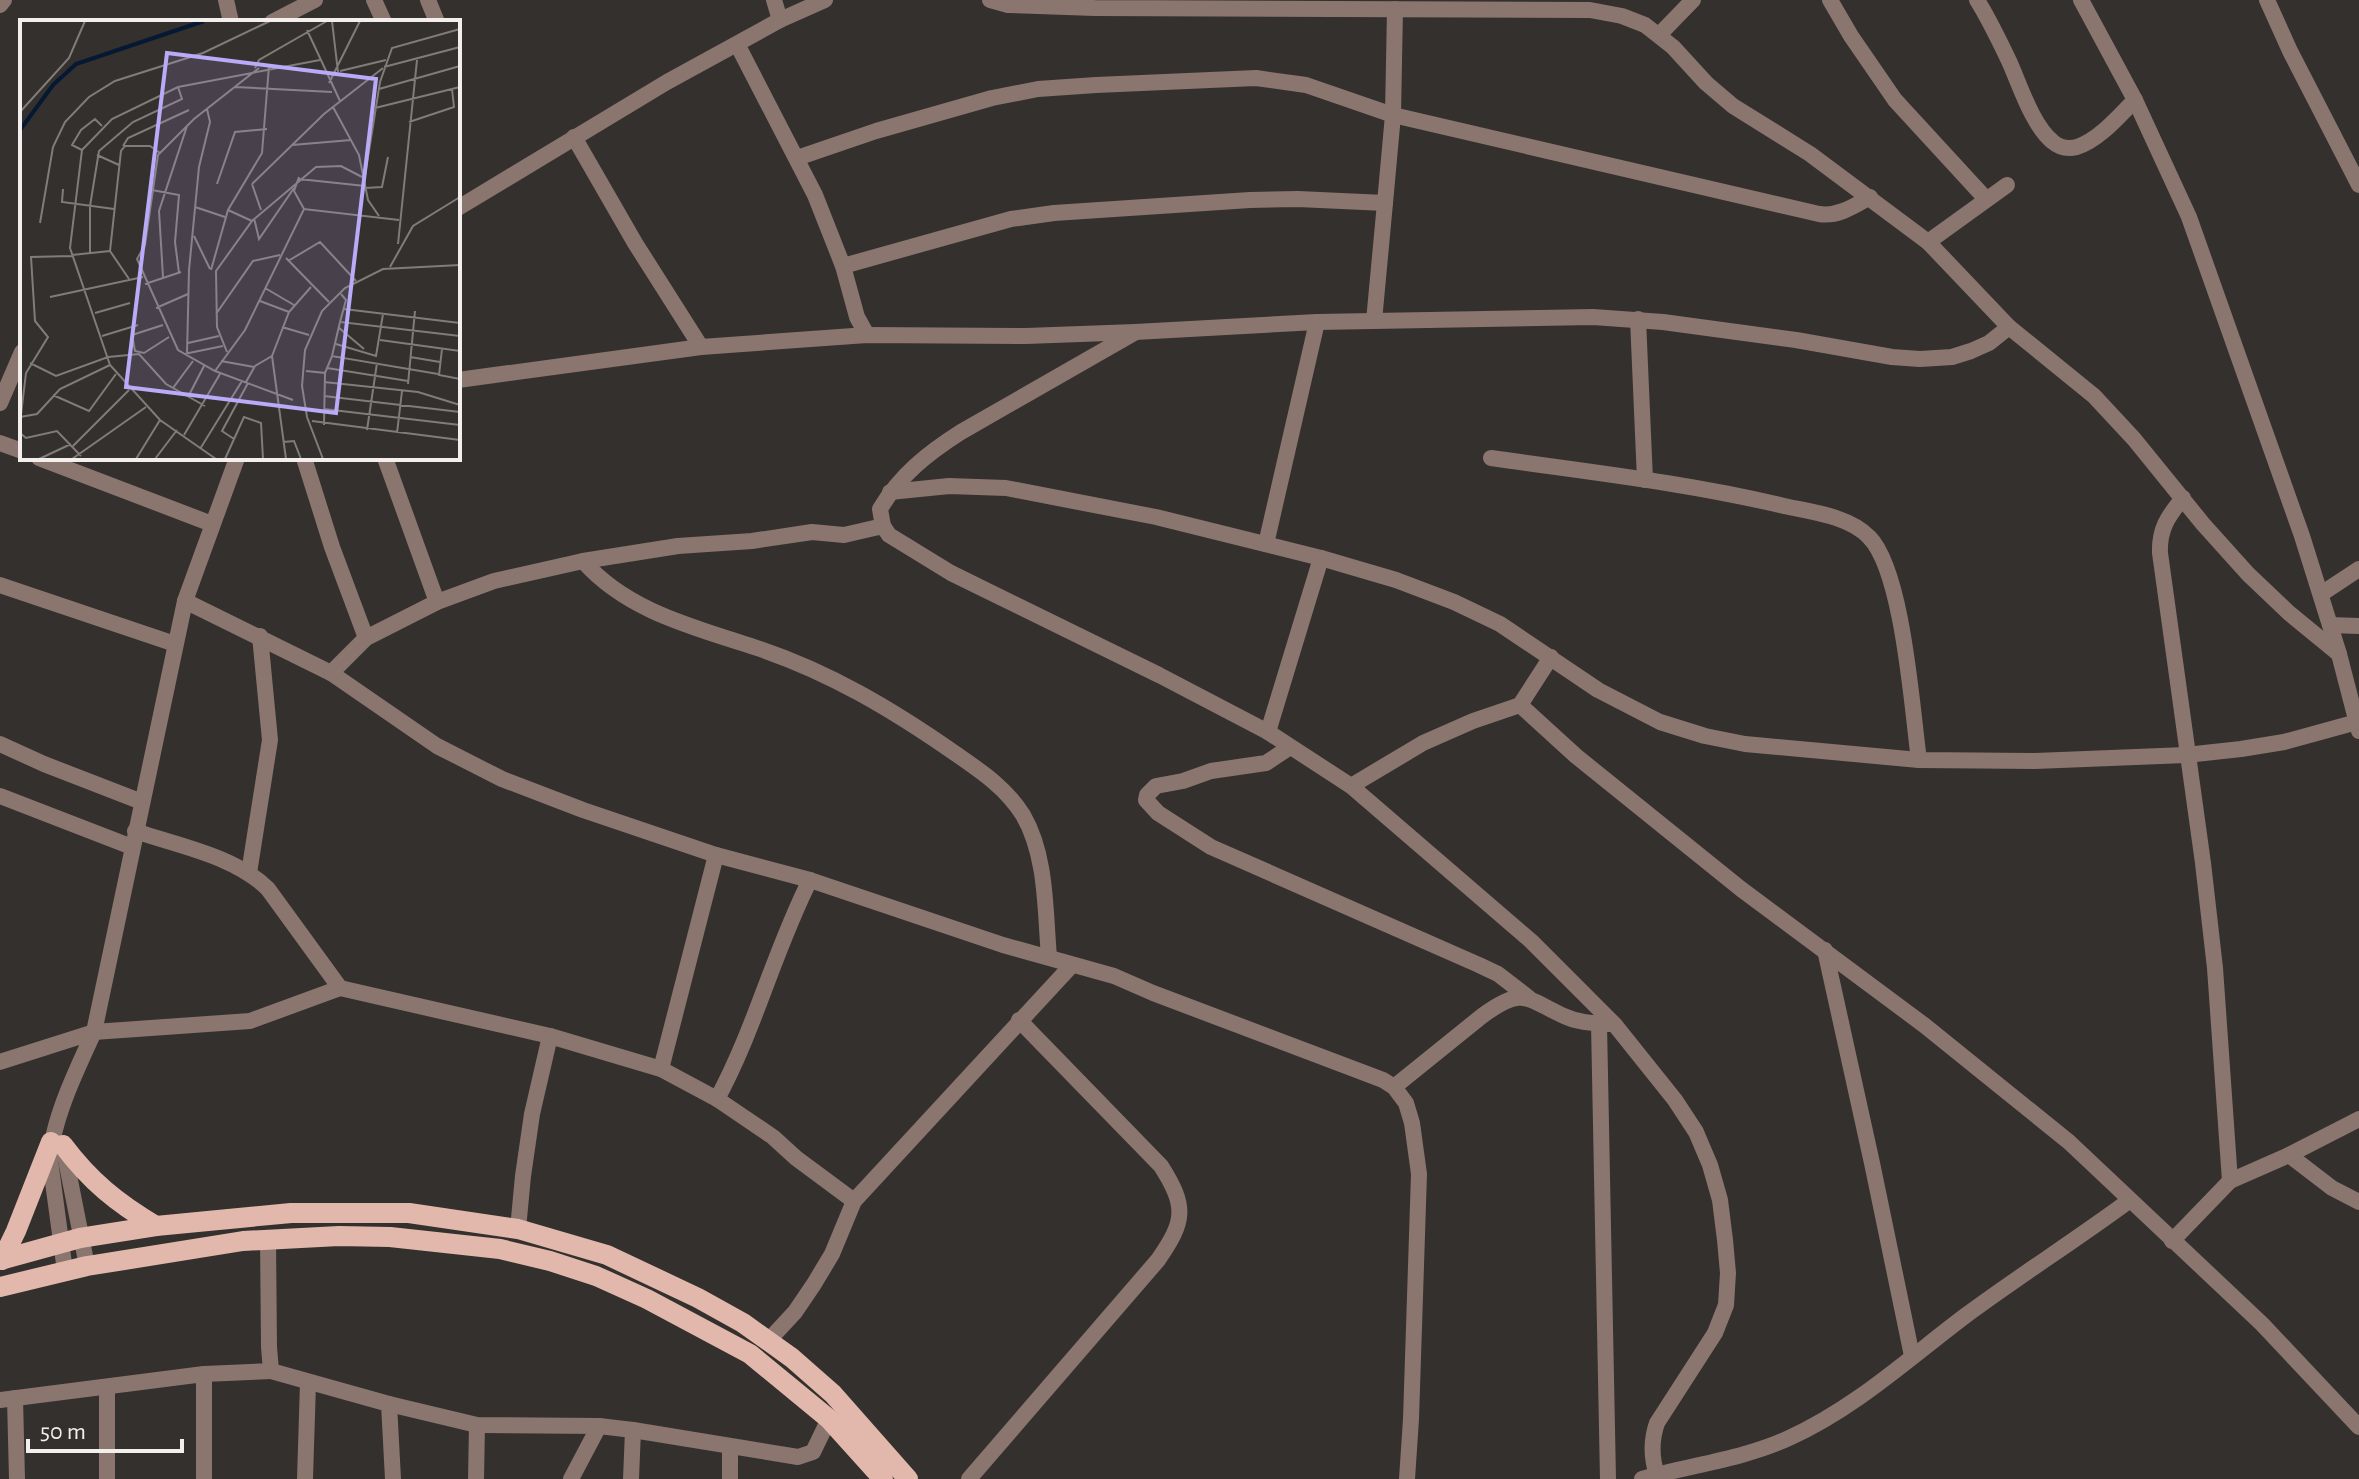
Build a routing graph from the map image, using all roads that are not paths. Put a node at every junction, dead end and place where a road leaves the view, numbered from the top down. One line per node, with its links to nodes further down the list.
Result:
1 (4, 0): 14 (street)
2 (226, 0): 16 (street)
3 (315, 0): 17 (street)
4 (374, 0): 18 (street)
5 (428, 0): 19 (street)
6 (774, 0): 20 (street)
7 (825, 0): 20 (street)
8 (990, 0): 15 (street)
9 (1693, 0): 21 (street)
10 (1830, 0): 30 (street)
11 (1977, 0): 23 (street)
12 (2081, 0): 23 (street)
13 (2267, 0): 28 (street)
14 (0, 5)
15 (1395, 9): 21 (street); 24 (street)
16 (231, 20)
17 (276, 20)
18 (383, 20)
19 (436, 20)
20 (780, 20): 22 (street)
21 (1659, 35): 29 (street)
22 (737, 44): 25 (street); 26 (street)
23 (2135, 100): 62 (street)
24 (1393, 115): 26 (street); 29 (street); 32 (street)
25 (574, 137): 31 (street); 41 (street)
26 (797, 158): 34 (street)
27 (2007, 185): 30 (street)
28 (2359, 185)
29 (1870, 197): 33 (street)
30 (1986, 199): 33 (street)
31 (460, 202)
32 (1385, 203): 34 (street); 36 (street)
33 (1928, 242): 38 (street)
34 (843, 266): 40 (street)
35 (1638, 319): 36 (street); 38 (street); 52 (street)
36 (1374, 321): 37 (street)
37 (1317, 322): 39 (street); 57 (street)
38 (2009, 327): 54 (street)
39 (1135, 332): 40 (street); 53 (street)
40 (867, 335): 41 (street)
41 (701, 347): 43 (street)
42 (20, 357): 44 (street)
43 (460, 380)
44 (0, 403)
45 (0, 443): 46 (street)
46 (20, 450)
47 (1491, 458): 52 (street)
48 (44, 460): 55 (street)
49 (236, 460): 55 (street)
50 (305, 460): 68 (street)
51 (386, 460): 64 (street)
52 (1645, 480): 79 (street)
53 (890, 492): 56 (street); 57 (street)
54 (2183, 498): 70 (street); 78 (street)
55 (212, 524): 63 (street)
56 (883, 526): 59 (street); 75 (street)
57 (1266, 544): 58 (street)
58 (1321, 558): 71 (street); 75 (street)
59 (583, 561): 64 (street); 88 (street)
60 (2359, 569): 62 (street)
61 (0, 585): 69 (street)
62 (2321, 594): 65 (street)
63 (185, 601): 67 (street); 69 (street)
64 (437, 602): 68 (street)
65 (2330, 625): 66 (street); 70 (street)
66 (2359, 626)
67 (260, 636): 72 (street); 85 (street)
68 (366, 638): 72 (street)
69 (175, 644): 82 (street)
70 (2339, 654): 74 (street)
71 (1551, 657): 73 (street); 79 (street)
72 (331, 673): 84 (street)
73 (1520, 705): 80 (street); 87 (street)
74 (2358, 726): 78 (street)
75 (1268, 732): 77 (street)
76 (0, 744): 82 (street)
77 (1290, 747): 80 (street); 91 (street)
78 (2186, 755): 79 (street); 103 (street)
79 (1919, 760)
80 (1351, 786): 93 (street)
81 (0, 796): 83 (street)
82 (142, 802): 83 (street)
83 (134, 839): 85 (street); 94 (street)
84 (716, 855): 86 (street); 97 (street)
85 (249, 873): 90 (street)
86 (810, 880): 88 (street); 99 (street)
87 (1825, 950): 104 (street); 117 (street)
88 (1049, 957): 89 (street)
89 (1072, 965): 92 (street); 98 (street)
90 (340, 988): 94 (street); 95 (street)
91 (1529, 998): 93 (street); 98 (street)
92 (1019, 1020): 105 (street); 142 (street)
93 (1607, 1024): 130 (street); 144 (street)
94 (94, 1032): 96 (street); 101 (street)
95 (550, 1036): 97 (street); 108 (street)
96 (0, 1062)
97 (661, 1069): 99 (street)
98 (1394, 1087): 143 (street)
99 (717, 1099): 105 (street)
100 (2359, 1119): 102 (street)
101 (57, 1138): 107 (main road); 110 (street); 112 (main road)
102 (2289, 1155): 103 (street); 106 (street)
103 (2230, 1181): 111 (street)
104 (2130, 1200): 111 (street); 117 (street)
105 (854, 1201): 116 (street)
106 (2359, 1202)
107 (156, 1226): 108 (main road); 110 (main road)
108 (518, 1229): 116 (main road)
109 (268, 1239): 113 (main road); 118 (street); 124 (main road)
110 (70, 1241): 112 (main road); 113 (street); 114 (street)
111 (2172, 1241): 127 (street)
112 (1, 1260)
113 (87, 1266): 114 (main road)
114 (65, 1271): 115 (main road)
115 (0, 1287)
116 (769, 1340): 141 (main road)
117 (1912, 1356): 130 (street)
118 (271, 1371): 119 (street); 120 (street)
119 (204, 1374): 121 (street); 133 (street)
120 (308, 1383): 123 (street); 134 (street)
121 (107, 1387): 122 (street); 132 (street)
122 (7, 1399): 131 (street)
123 (389, 1404): 125 (street); 135 (street)
124 (829, 1419): 129 (street); 140 (main road)
125 (477, 1425): 126 (street); 136 (street)
126 (599, 1426): 128 (street); 137 (street)
127 (2359, 1427)
128 (633, 1430): 129 (street); 138 (street)
129 (730, 1447): 139 (street)
130 (1650, 1477)
131 (17, 1479)
132 (107, 1479)
133 (204, 1479)
134 (305, 1479)
135 (393, 1479)
136 (476, 1479)
137 (571, 1479)
138 (631, 1479)
139 (730, 1479)
140 (883, 1479)
141 (908, 1479)
142 (969, 1479)
143 (1407, 1479)
144 (1608, 1479)

